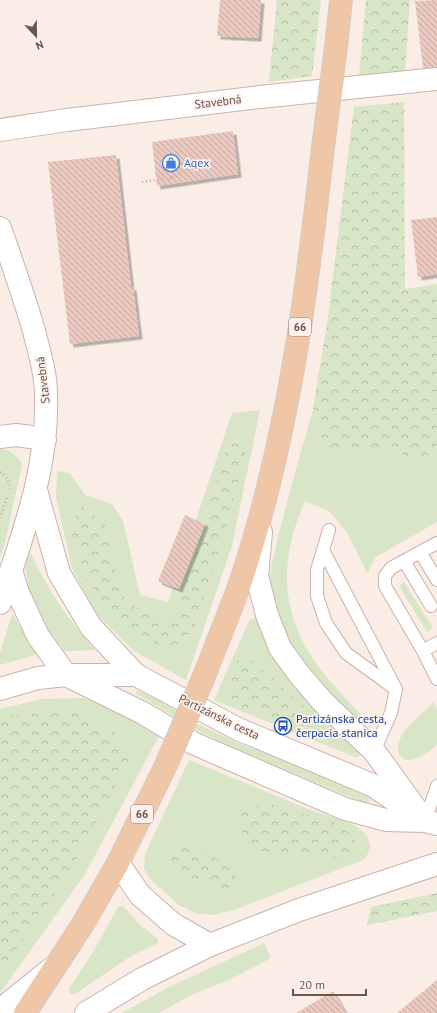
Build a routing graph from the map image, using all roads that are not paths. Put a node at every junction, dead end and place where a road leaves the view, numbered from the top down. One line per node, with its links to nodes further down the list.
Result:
1 (341, 0): 8 (main road, 66, bridge)
2 (437, 79): 3 (street, Stavebná)
3 (0, 130)
4 (0, 228): 6 (street, Stavebná)
5 (0, 437): 6 (street)
6 (45, 439): 7 (street, Stavebná)
7 (36, 490): 14 (street, Stavebná); 21 (street, Stavebná)
8 (263, 505): 25 (street); 28 (main road, 66, bridge)
9 (329, 530): 11 (lane)
10 (437, 543): 12 (lane)
11 (323, 550): 24 (lane); 24 (lane)
12 (420, 552): 13 (lane); 15 (lane)
13 (404, 561): 17 (lane); 19 (lane)
14 (11, 570): 16 (street, Stavebná); 20 (street)
15 (437, 580)
16 (0, 603)
17 (431, 606)
18 (437, 643): 19 (lane)
19 (423, 651): 22 (lane)
20 (66, 675): 21 (street, Partizánska cesta); 23 (street, Partizánska cesta); 27 (street)
21 (136, 675): 27 (street, Partizánska cesta)
22 (437, 679)
23 (0, 689)
24 (396, 689): 25 (lane)
25 (374, 751): 27 (street)
26 (437, 786): 27 (lane)
27 (431, 823)
28 (118, 863): 30 (street); 31 (main road, 66)
29 (437, 864): 30 (street)
30 (210, 945): 34 (street)
31 (55, 966): 32 (street); 33 (main road, 66)
32 (0, 1010)
33 (25, 1013)
34 (86, 1013)

